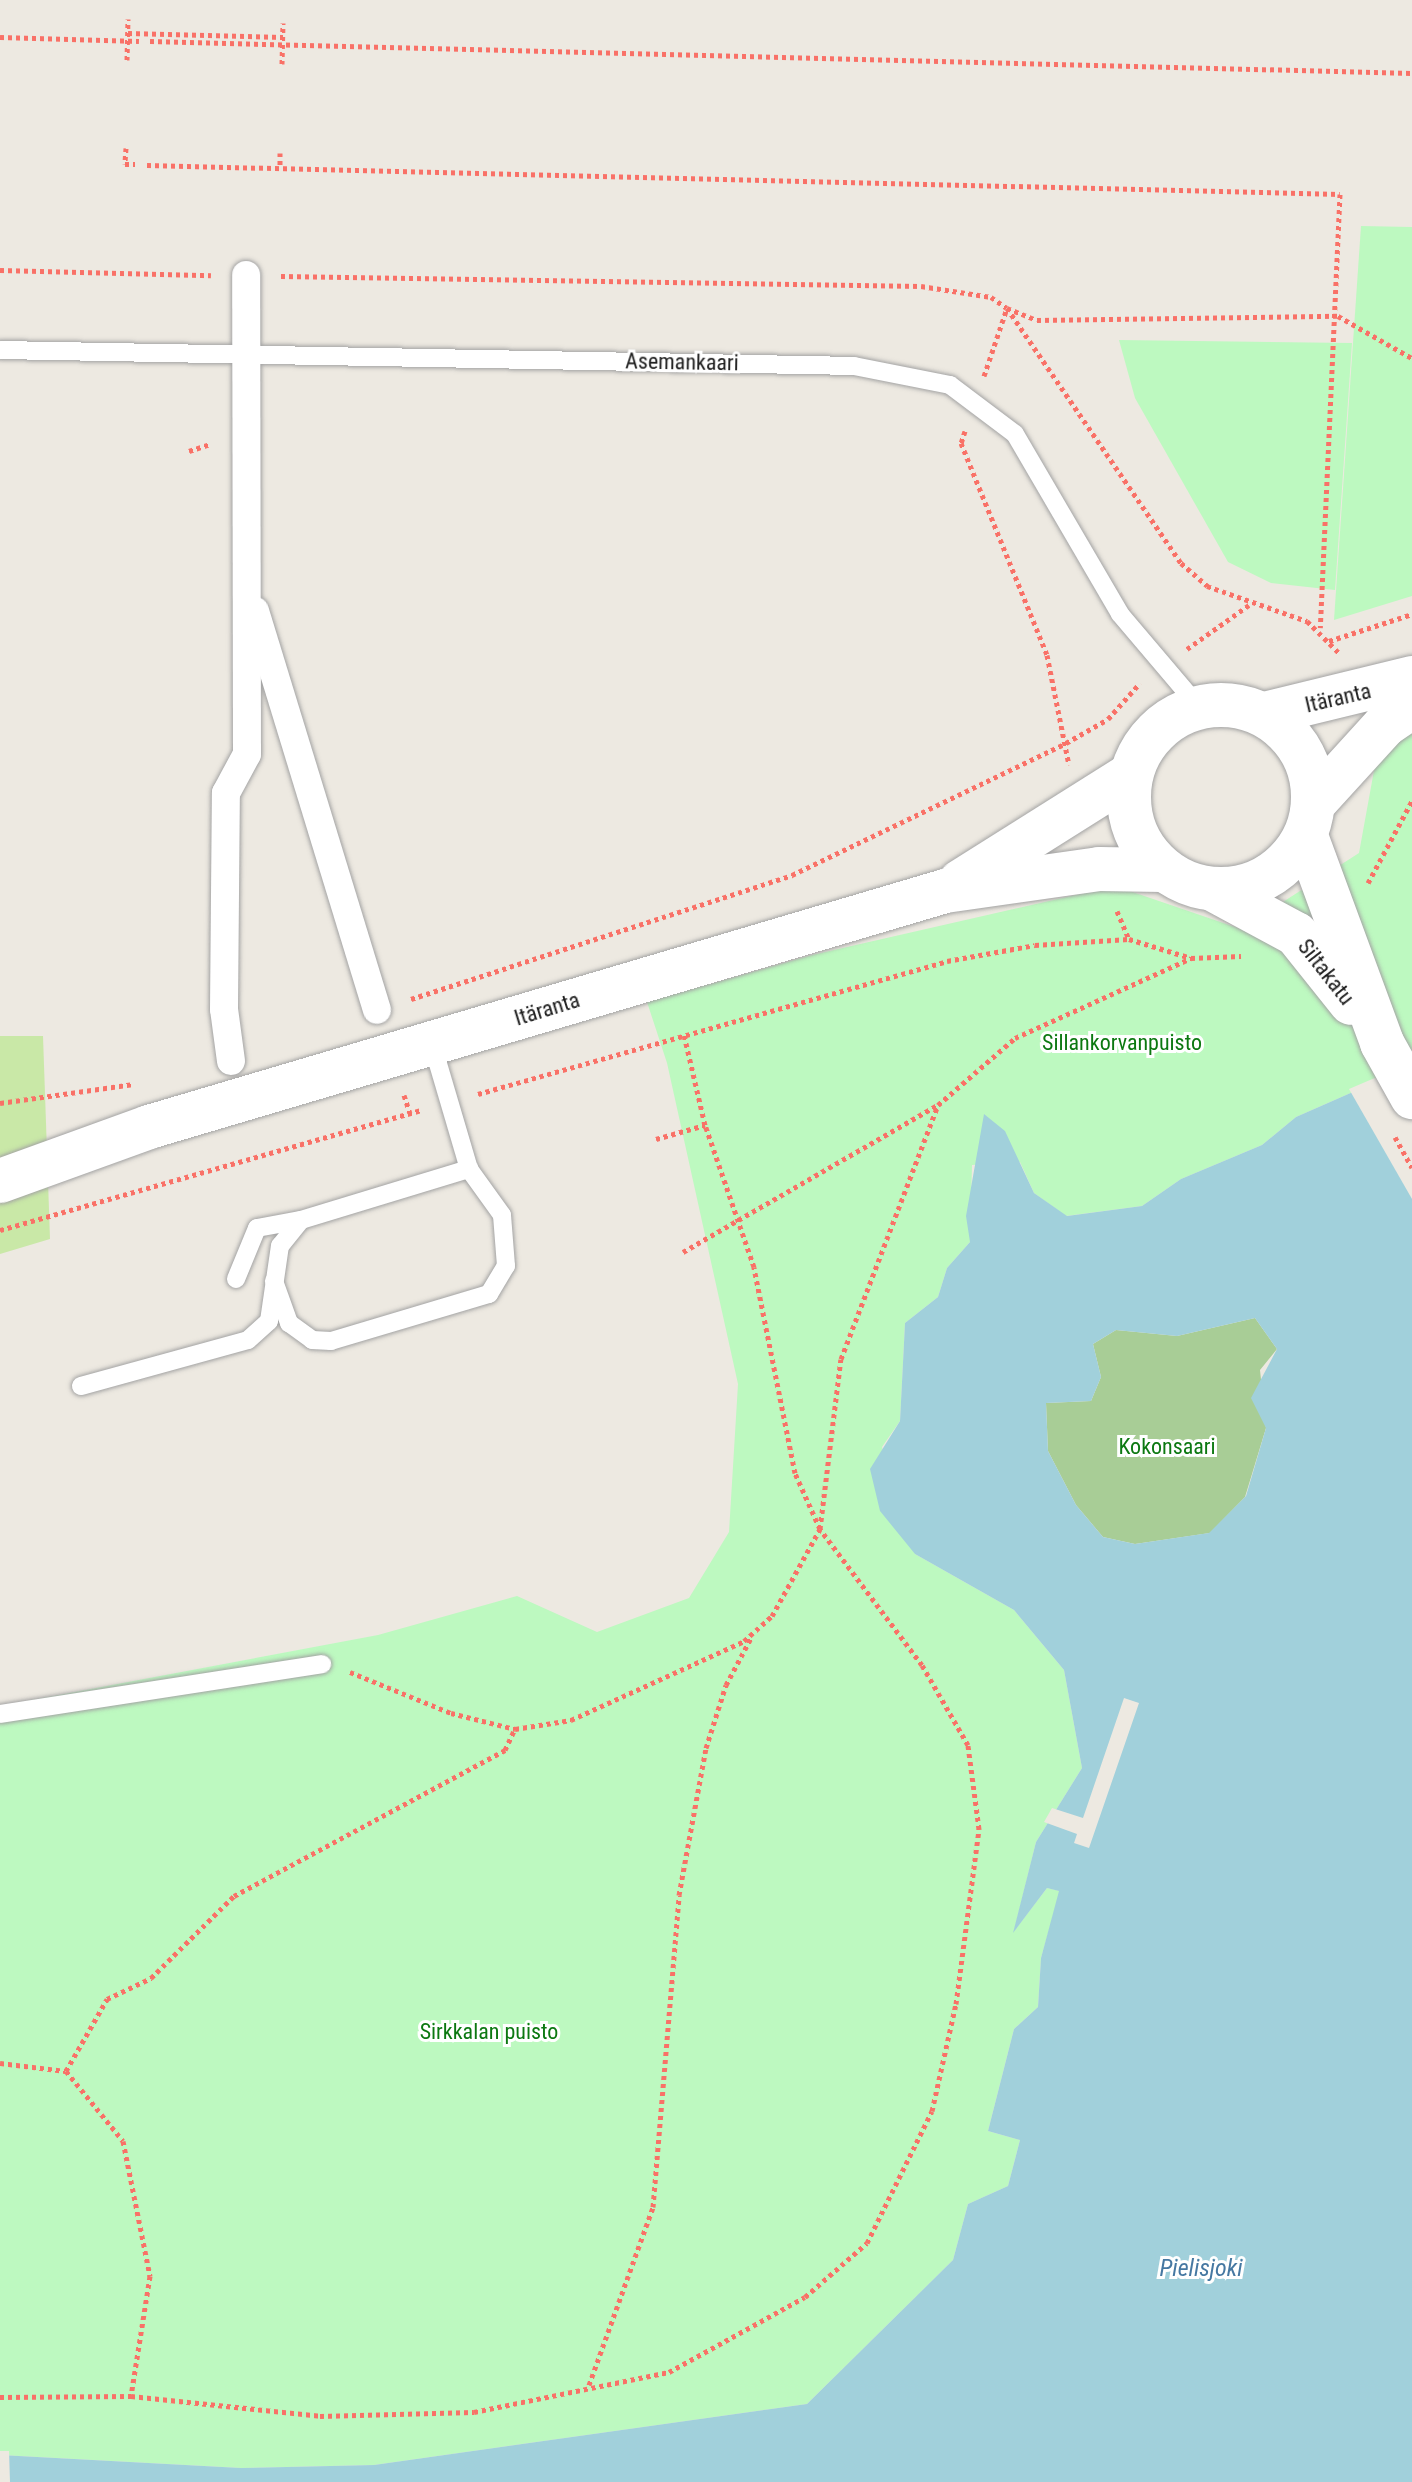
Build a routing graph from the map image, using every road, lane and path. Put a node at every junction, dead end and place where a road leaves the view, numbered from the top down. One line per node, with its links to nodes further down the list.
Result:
1 (128, 19): 3 (path)
2 (283, 23): 5 (path)
3 (128, 33): 5 (path); 6 (path)
4 (0, 37): 6 (path)
5 (283, 37): 9 (path)
6 (127, 41): 7 (path); 10 (path)
7 (139, 41)
8 (150, 41): 9 (path)
9 (283, 44): 11 (path); 12 (path)
10 (127, 60)
11 (282, 64)
12 (1412, 73)
13 (126, 148): 15 (path)
14 (280, 153): 17 (path)
15 (135, 164)
16 (147, 165): 17 (path)
17 (280, 168): 21 (path)
18 (0, 270): 19 (path)
19 (246, 275): 20 (path); 23 (street)
20 (1007, 308): 21 (path); 27 (path)
21 (1338, 316): 24 (path); 29 (path)
22 (0, 350): 23 (lane, Asemankaari)
23 (247, 354): 26 (street); 30 (lane, Asemankaari)
24 (1412, 358)
25 (991, 521): 35 (path)
26 (247, 583): 45 (street); 49 (street)
27 (1249, 605): 29 (path); 30 (path)
28 (1412, 614): 29 (path)
29 (1320, 628)
30 (1165, 666): 32 (lane, Asemankaari); 35 (path)
31 (1412, 678): 34 (street, Itäranta)
32 (1199, 707): 34 (street); 36 (street)
33 (1412, 707): 38 (street, Itäranta)
34 (1264, 714): 38 (street)
35 (1066, 743): 45 (path)
36 (1130, 775): 39 (street); 41 (street, Itäranta)
37 (1412, 801): 40 (path)
38 (1310, 819): 42 (street); 48 (street, Siltakatu)
39 (1163, 870): 41 (street, Itäranta); 42 (street)
40 (1370, 880)
41 (945, 891): 47 (street, Itäranta)
42 (1216, 891): 48 (street, Siltakatu)
43 (1250, 956): 44 (path)
44 (1191, 958): 46 (path); 54 (path)
45 (377, 1010)
46 (684, 1035): 52 (path); 55 (path)
47 (432, 1043): 52 (lane); 56 (street, Itäranta)
48 (1382, 1043): 51 (street, Siltakatu)
49 (231, 1061)
50 (146, 1081): 53 (path)
51 (1412, 1097)
52 (449, 1102): 59 (lane); 63 (path)
53 (0, 1103)
54 (938, 1105): 62 (path); 68 (path)
55 (705, 1125): 57 (path); 62 (path)
56 (149, 1127): 58 (street, Itäranta); 60 (street, Itäranta)
57 (656, 1139)
58 (0, 1147)
59 (469, 1169): 61 (lane); 66 (lane)
60 (0, 1181)
61 (301, 1220): 65 (lane); 66 (lane)
62 (737, 1227): 64 (path); 68 (path)
63 (0, 1230)
64 (683, 1252)
65 (236, 1279)
66 (274, 1281): 67 (lane)
67 (81, 1386)
68 (820, 1529): 69 (path); 75 (path)
69 (754, 1632): 72 (path); 75 (path)
70 (322, 1664): 71 (lane); 72 (path)
71 (0, 1714)
72 (515, 1729): 74 (path)
73 (0, 2063): 74 (path)
74 (66, 2071): 76 (path)
75 (589, 2385): 76 (path)
76 (131, 2396): 77 (path)
77 (0, 2397)

